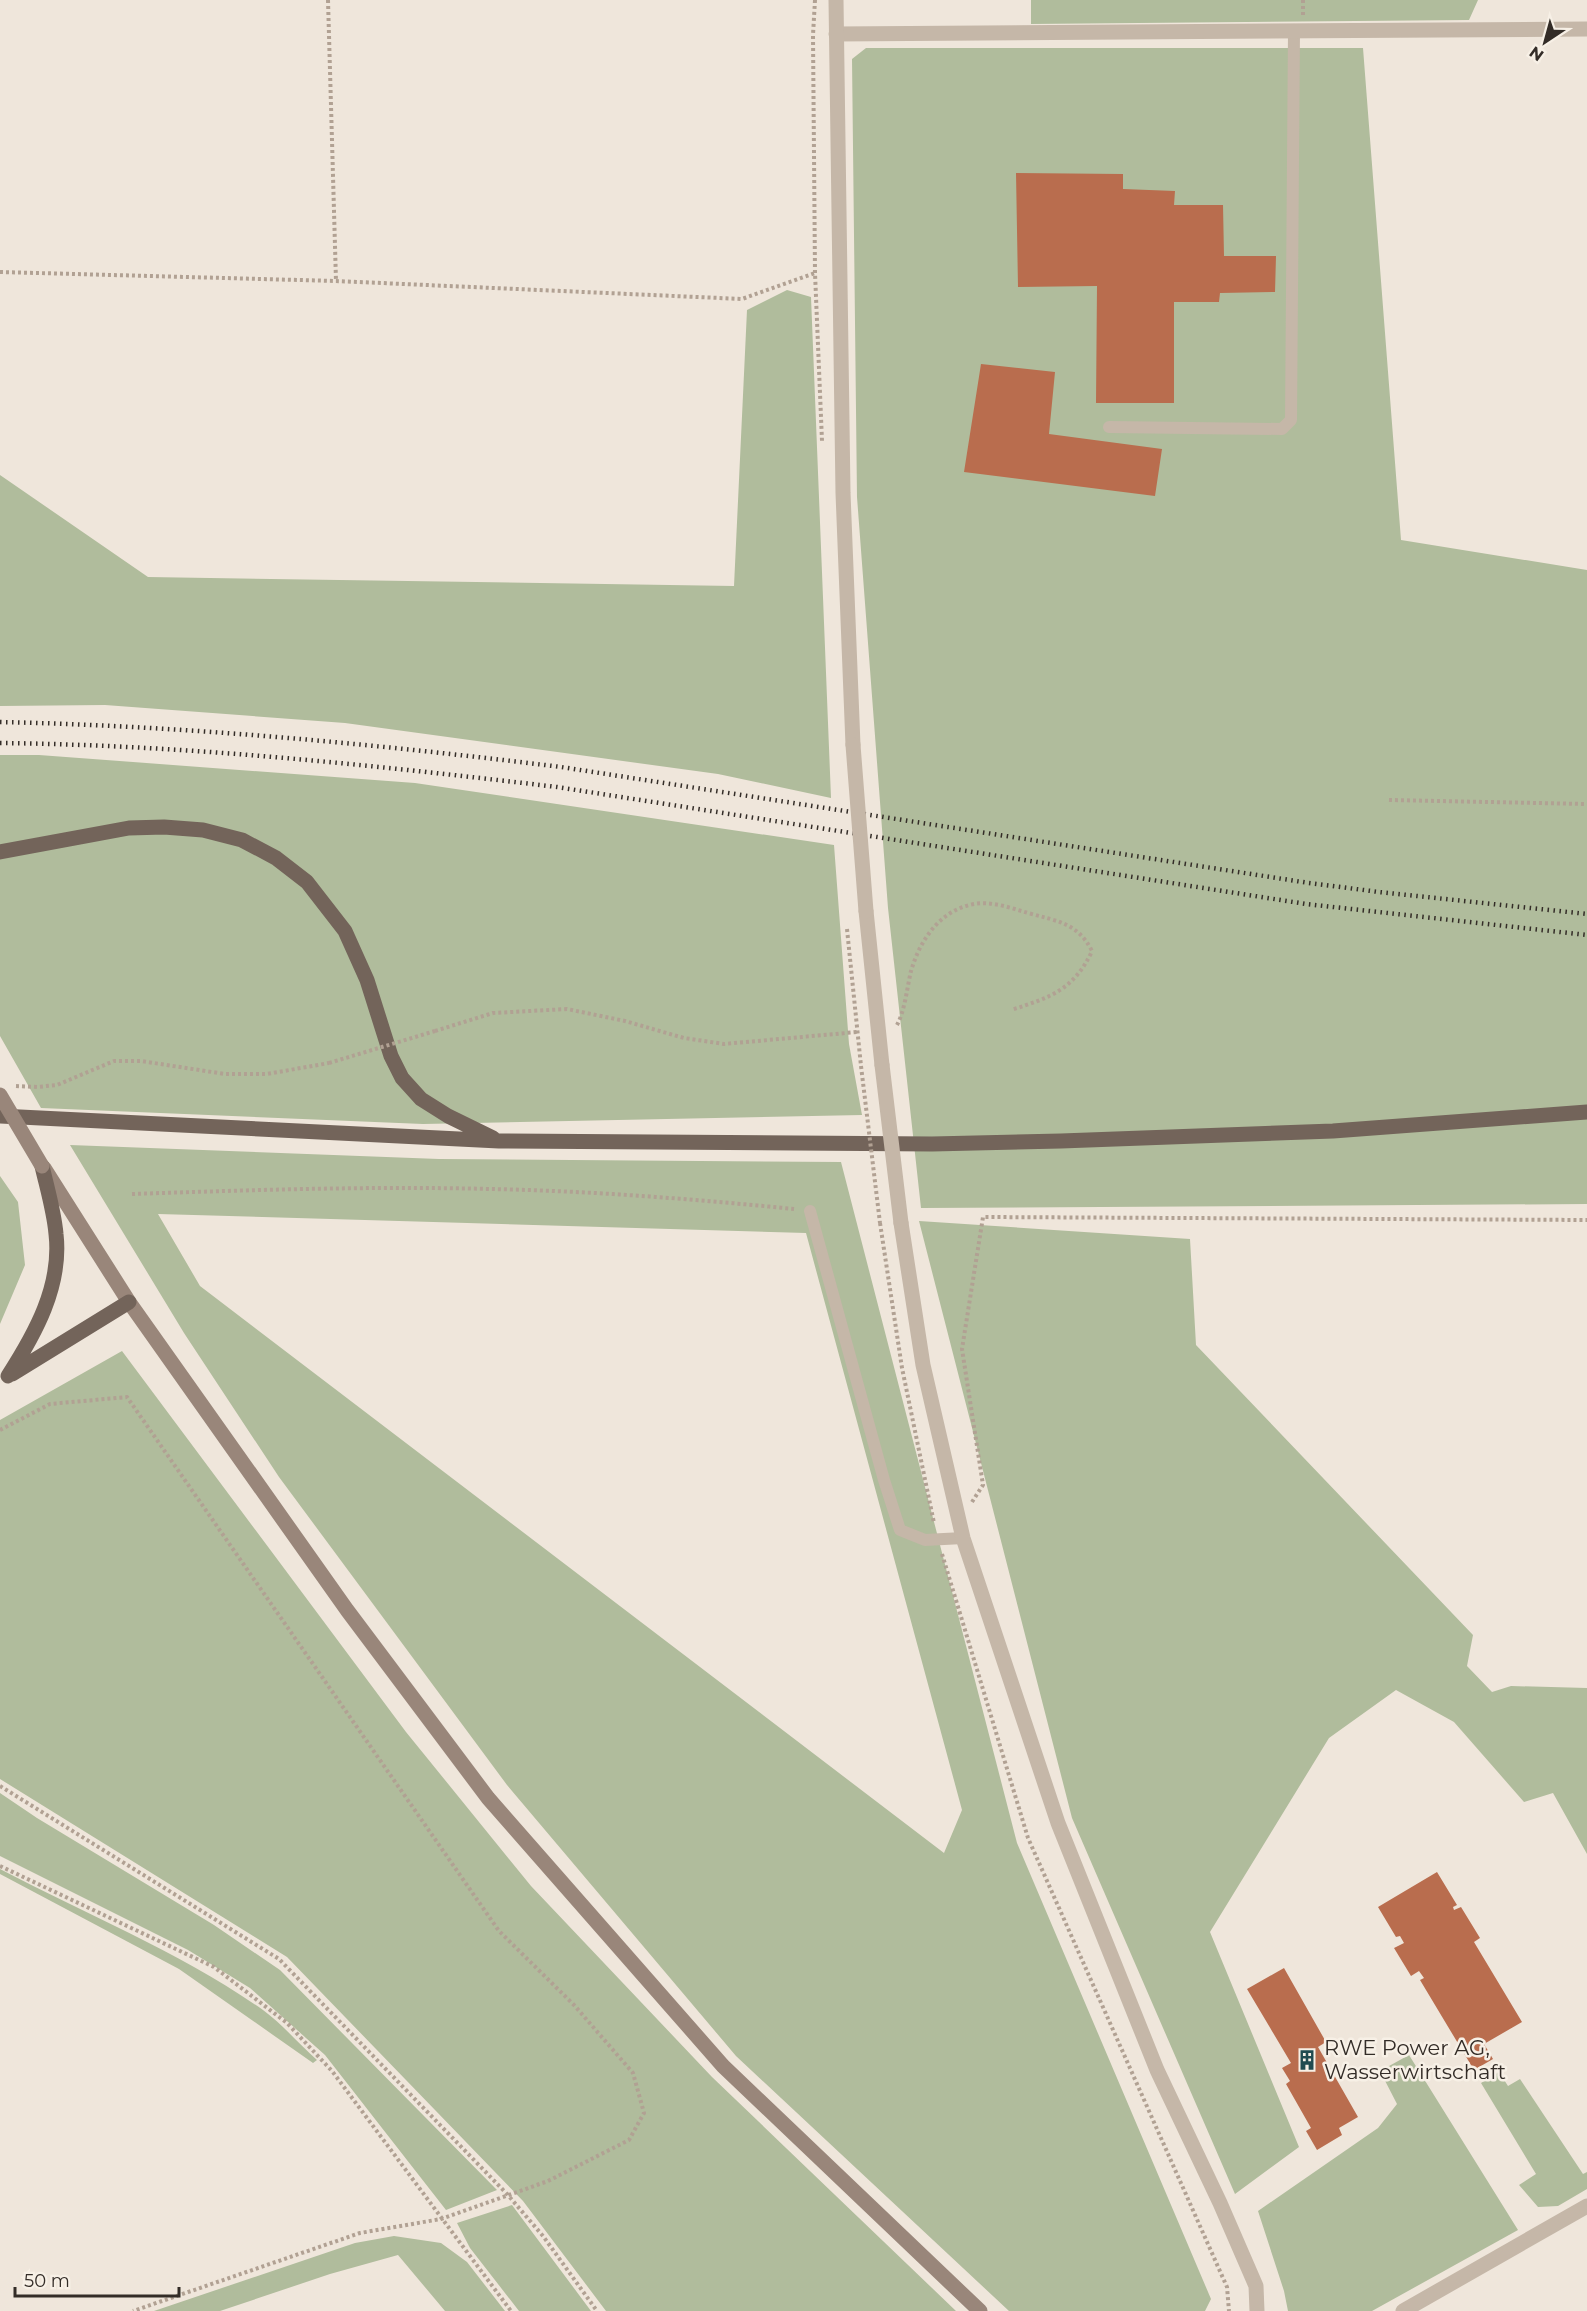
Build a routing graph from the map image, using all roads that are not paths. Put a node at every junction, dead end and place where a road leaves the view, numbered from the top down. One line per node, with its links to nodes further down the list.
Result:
1 (836, 0): 4 (street)
2 (1587, 29): 3 (street)
3 (1294, 31): 4 (street); 5 (lane)
4 (836, 34): 15 (street, bridge)
5 (1109, 427)
6 (0, 852): 10 (main road)
7 (5, 1090): 11 (main road, bridge)
8 (1587, 1112): 10 (main road)
9 (0, 1116): 10 (main road)
10 (499, 1141)
11 (42, 1166): 13 (main road); 14 (main road)
12 (810, 1211): 15 (lane)
13 (129, 1302): 14 (main road); 17 (main road)
14 (4, 1379)
15 (961, 1531): 18 (street)
16 (1587, 2206): 19 (street)
17 (980, 2311)
18 (1257, 2311)
19 (1403, 2311)

